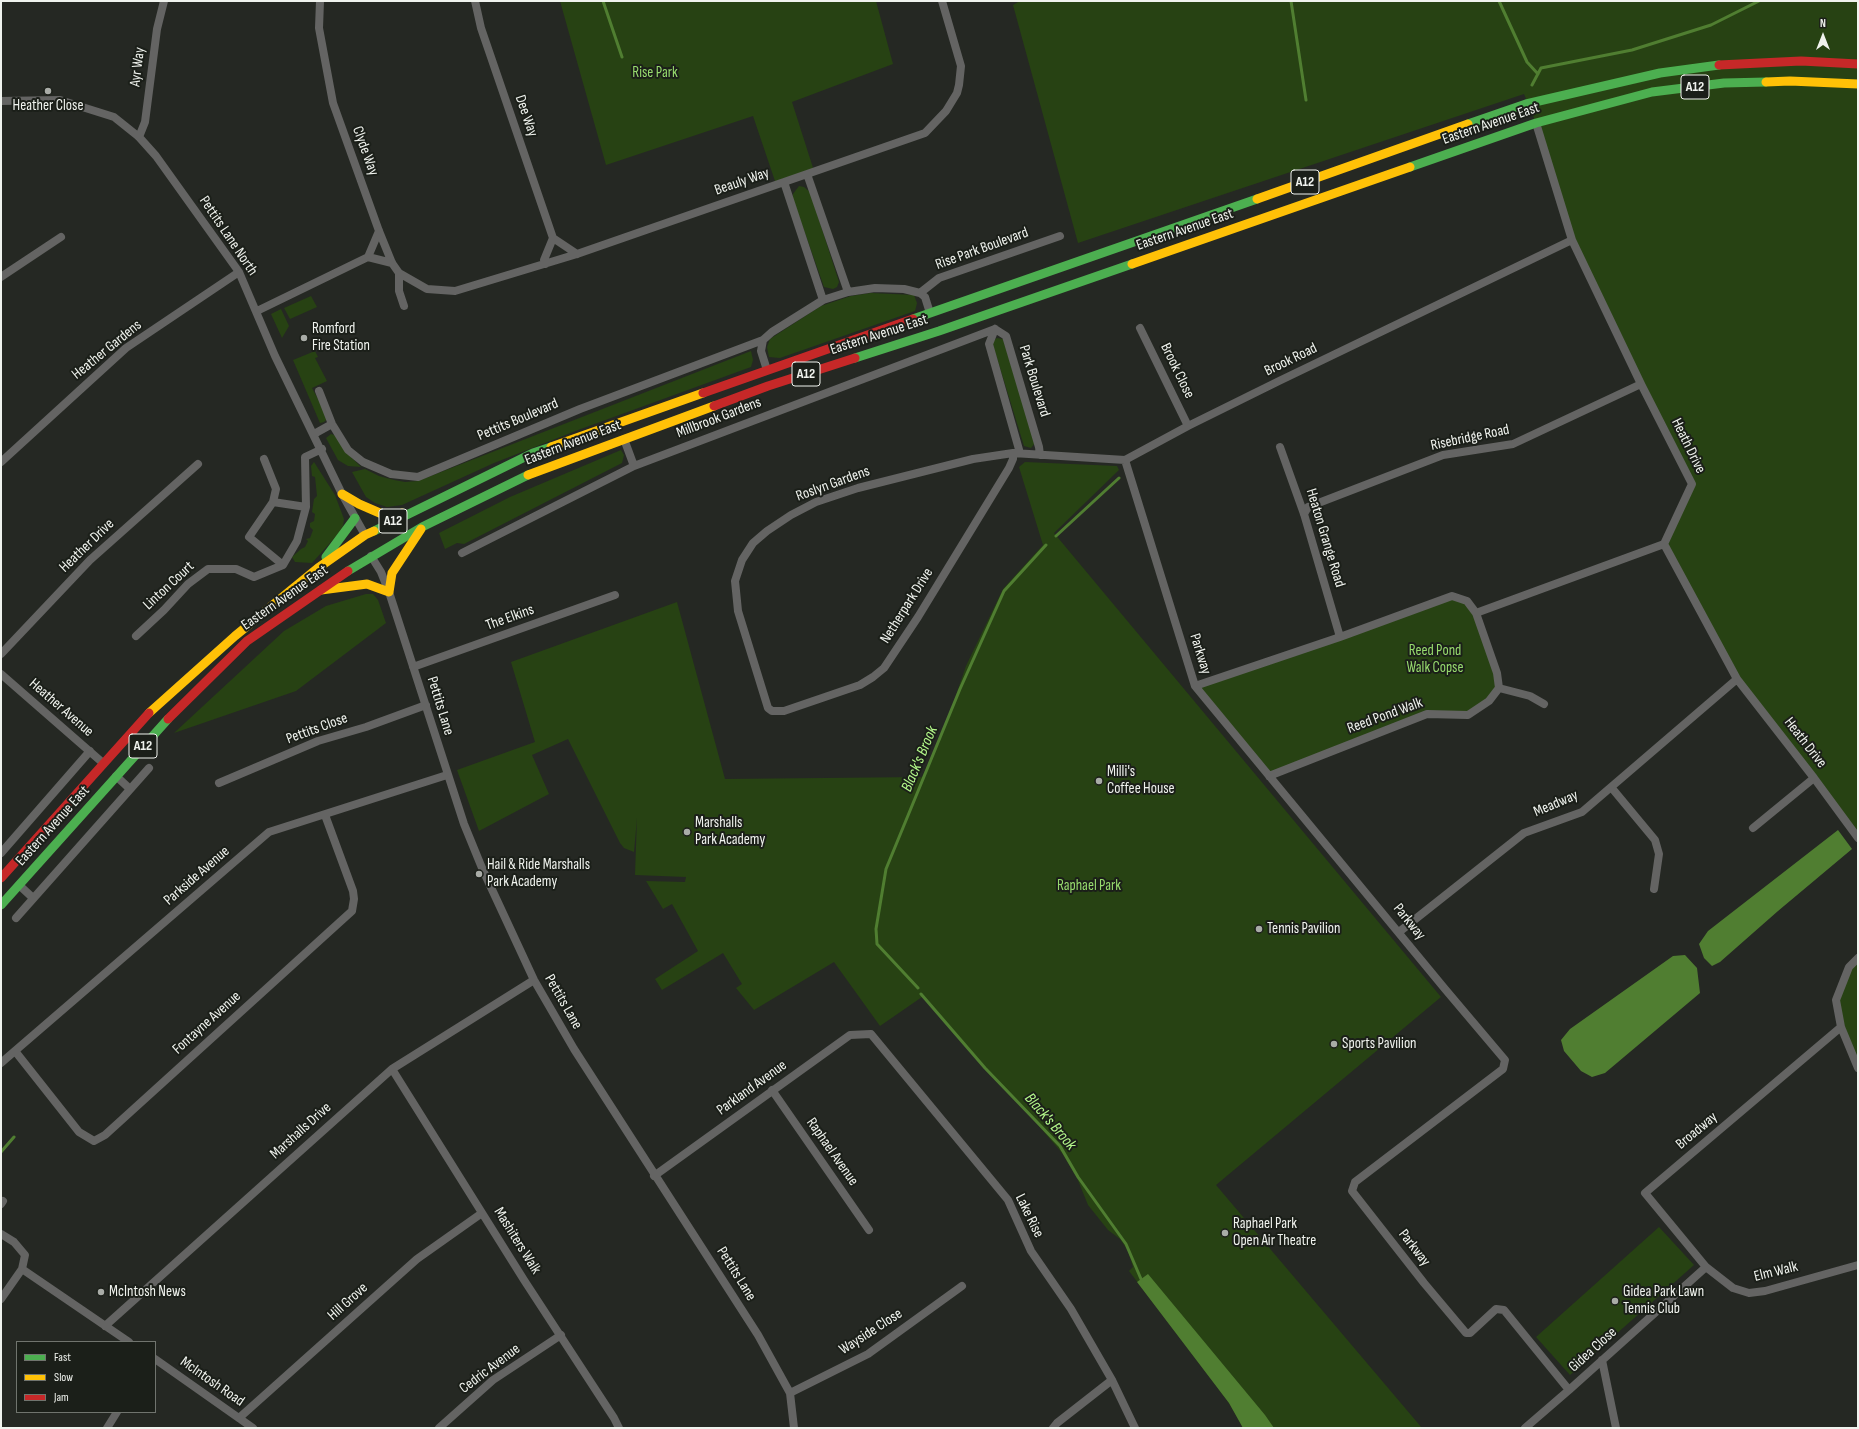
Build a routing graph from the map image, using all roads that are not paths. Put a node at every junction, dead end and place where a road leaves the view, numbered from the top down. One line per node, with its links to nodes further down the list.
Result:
1 (164, 1): 9 (street, Ayr Way)
2 (320, 1): 12 (street, Clyde Way)
3 (475, 1): 15 (street, Dee Way)
4 (942, 1): 10 (street, Beauly Way)
5 (1858, 64): 30 (highway, Eastern Avenue East / A12)
6 (1858, 84): 8 (highway, Eastern Avenue East / A12)
7 (1, 101): 9 (street, Pettits Lane North)
8 (1536, 123): 16 (street, Heath Drive); 31 (highway, Eastern Avenue East / A12)
9 (139, 136): 21 (street, Pettits Lane North)
10 (807, 174): 11 (street, Beauly Way); 25 (street)
11 (784, 182): 17 (street, Beauly Way); 27 (street)
12 (379, 231): 18 (street); 19 (street, Clyde Way)
13 (1060, 236): 26 (street, Rise Park Boulevard)
14 (61, 237): 23 (street)
15 (554, 238): 17 (street); 20 (street)
16 (1572, 240): 36 (street, Heath Drive); 39 (street, Brook Road)
17 (577, 254): 20 (street, Beauly Way)
18 (368, 257): 19 (street); 29 (street)
19 (392, 263): 22 (street, Clyde Way)
20 (545, 264): 24 (street, Beauly Way)
21 (239, 272): 29 (street, Pettits Lane North); 48 (street, Heather Gardens)
22 (399, 273): 24 (street, Clyde Way); 28 (street)
23 (1, 278)
24 (427, 289)
25 (848, 292): 26 (street); 27 (street)
26 (920, 293): 30 (street)
27 (823, 300): 34 (street)
28 (404, 306)
29 (257, 311): 40 (street, Pettits Lane North)
30 (930, 313): 35 (highway, Eastern Avenue East / A12)
31 (988, 313): 33 (street, Park Boulevard); 41 (highway, Eastern Avenue East / A12)
32 (1140, 328): 39 (street, Brook Close)
33 (995, 329): 44 (street); 45 (street, Park Boulevard); 50 (street, Millbrook Gardens)
34 (763, 340): 35 (street); 38 (street, Pettits Boulevard)
35 (767, 370): 54 (highway, Eastern Avenue East / A12)
36 (1641, 384): 55 (street, Risebridge Road); 58 (street, Heath Drive)
37 (319, 391): 38 (street, Pettits Boulevard)
38 (332, 424): 40 (street)
39 (1188, 426): 47 (street, Brook Road)
40 (314, 434): 43 (street, Pettits Lane North)
41 (624, 439): 50 (street); 57 (highway, Eastern Avenue East / A12)
42 (1280, 447): 55 (street, Heaton Grange Road)
43 (322, 449): 51 (street, Pettits Lane North); 53 (street)
44 (1016, 453): 45 (street); 77 (street, Netherpark Drive); 77 (street, Roslyn Gardens)
45 (1040, 455): 47 (street)
46 (264, 459): 52 (street)
47 (1125, 460): 73 (street, Parkway)
48 (1, 462)
49 (198, 464): 69 (street, Heather Drive)
50 (634, 466): 60 (street, Millbrook Gardens)
51 (342, 494): 54 (highway); 56 (street, Pettits Lane North)
52 (273, 502): 53 (street); 61 (street)
53 (306, 507): 61 (street)
54 (421, 507): 59 (highway, Eastern Avenue East / A12)
55 (1304, 514): 68 (street, Heaton Grange Road)
56 (355, 518): 59 (street, Pettits Lane North); 62 (highway)
57 (422, 527): 59 (highway, Eastern Avenue East / A12); 64 (highway)
58 (1664, 544): 66 (street); 72 (street, Heath Drive)
59 (368, 545): 62 (highway, Eastern Avenue East / A12); 63 (highway, Eastern Avenue East / A12); 64 (street, Pettits Lane)
60 (462, 552)
61 (282, 565): 67 (street, Linton Court)
62 (318, 568): 79 (highway, Eastern Avenue East / A12)
63 (319, 590): 64 (highway); 82 (highway, Eastern Avenue East / A12)
64 (389, 592): 70 (street, Pettits Lane)
65 (616, 594): 70 (street, The Elkins)
66 (1476, 613): 68 (street); 74 (street)
67 (136, 636)
68 (1340, 638): 73 (street)
69 (1, 654)
70 (413, 667): 76 (street, Pettits Lane)
71 (1, 674): 78 (street, Heather Avenue)
72 (1737, 679): 84 (street, Heath Drive); 86 (street, Meadway)
73 (1195, 686): 83 (street, Parkway)
74 (1499, 688): 75 (street); 83 (street, Reed Pond Walk)
75 (1544, 704)
76 (426, 705): 81 (street, Pettits Lane); 85 (street, Pettits Close)
77 (772, 711)
78 (90, 751): 79 (street, Heather Avenue); 91 (street)
79 (103, 763): 92 (highway, Eastern Avenue East / A12)
80 (149, 768): 87 (street)
81 (447, 775): 88 (street, Parkside Avenue); 100 (street, Pettits Lane)
82 (116, 776): 87 (street); 93 (highway, Eastern Avenue East / A12)
83 (1269, 776): 98 (street, Parkway)
84 (1814, 778): 89 (street); 90 (street, Heath Drive)
85 (219, 783)
86 (1611, 787): 94 (street); 98 (street, Meadway)
87 (130, 788): 95 (street)
88 (325, 815): 103 (street, Parkside Avenue); 103 (street, Fontayne Avenue)
89 (1753, 828)
90 (1858, 838)
91 (1, 853)
92 (1, 878)
93 (19, 885): 95 (street); 96 (highway, Eastern Avenue East / A12)
94 (1654, 889)
95 (34, 898): 97 (street)
96 (1, 906)
97 (16, 918)
98 (1399, 932): 118 (street, Parkway)
99 (1858, 958): 101 (street)
100 (534, 980): 106 (street, Marshalls Drive); 108 (street, Pettits Lane)
101 (1841, 1028): 105 (street); 113 (street, Broadway)
102 (871, 1034): 107 (street, Parkland Avenue); 123 (street, Lake Rise)
103 (15, 1051): 104 (street, Parkside Avenue)
104 (1, 1063)
105 (1858, 1068)
106 (392, 1069): 109 (street, Mashiters Walk); 117 (street, Marshalls Drive)
107 (772, 1090): 108 (street, Parkland Avenue); 110 (street, Raphael Avenue)
108 (654, 1176): 125 (street, Pettits Lane)
109 (482, 1213): 119 (street, Mashiters Walk); 127 (street, Hill Grove)
110 (869, 1230)
111 (1, 1234): 114 (street)
112 (1858, 1265): 113 (street, Elm Walk)
113 (1706, 1267): 122 (street, Gidea Close)
114 (22, 1269): 116 (street); 117 (street)
115 (962, 1286): 125 (street, Wayside Close)
116 (1, 1299)
117 (104, 1326): 120 (street)
118 (1466, 1333): 124 (street, Gidea Close)
119 (561, 1335): 130 (street, Cedric Avenue); 131 (street, Mashiters Walk)
120 (127, 1341)
121 (156, 1360): 127 (street, McIntosh Road)
122 (1602, 1360): 124 (street, Gidea Close); 136 (street)
123 (1112, 1380): 133 (street); 134 (street, Lake Rise)
124 (1569, 1390): 135 (street, Gidea Close)
125 (790, 1393): 132 (street, Pettits Lane)
126 (116, 1413): 129 (street)
127 (239, 1418): 128 (street, McIntosh Road)
128 (249, 1427)
129 (106, 1428)
130 (439, 1428)
131 (619, 1428)
132 (794, 1428)
133 (1053, 1428)
134 (1135, 1428)
135 (1525, 1428)
136 (1616, 1428)

